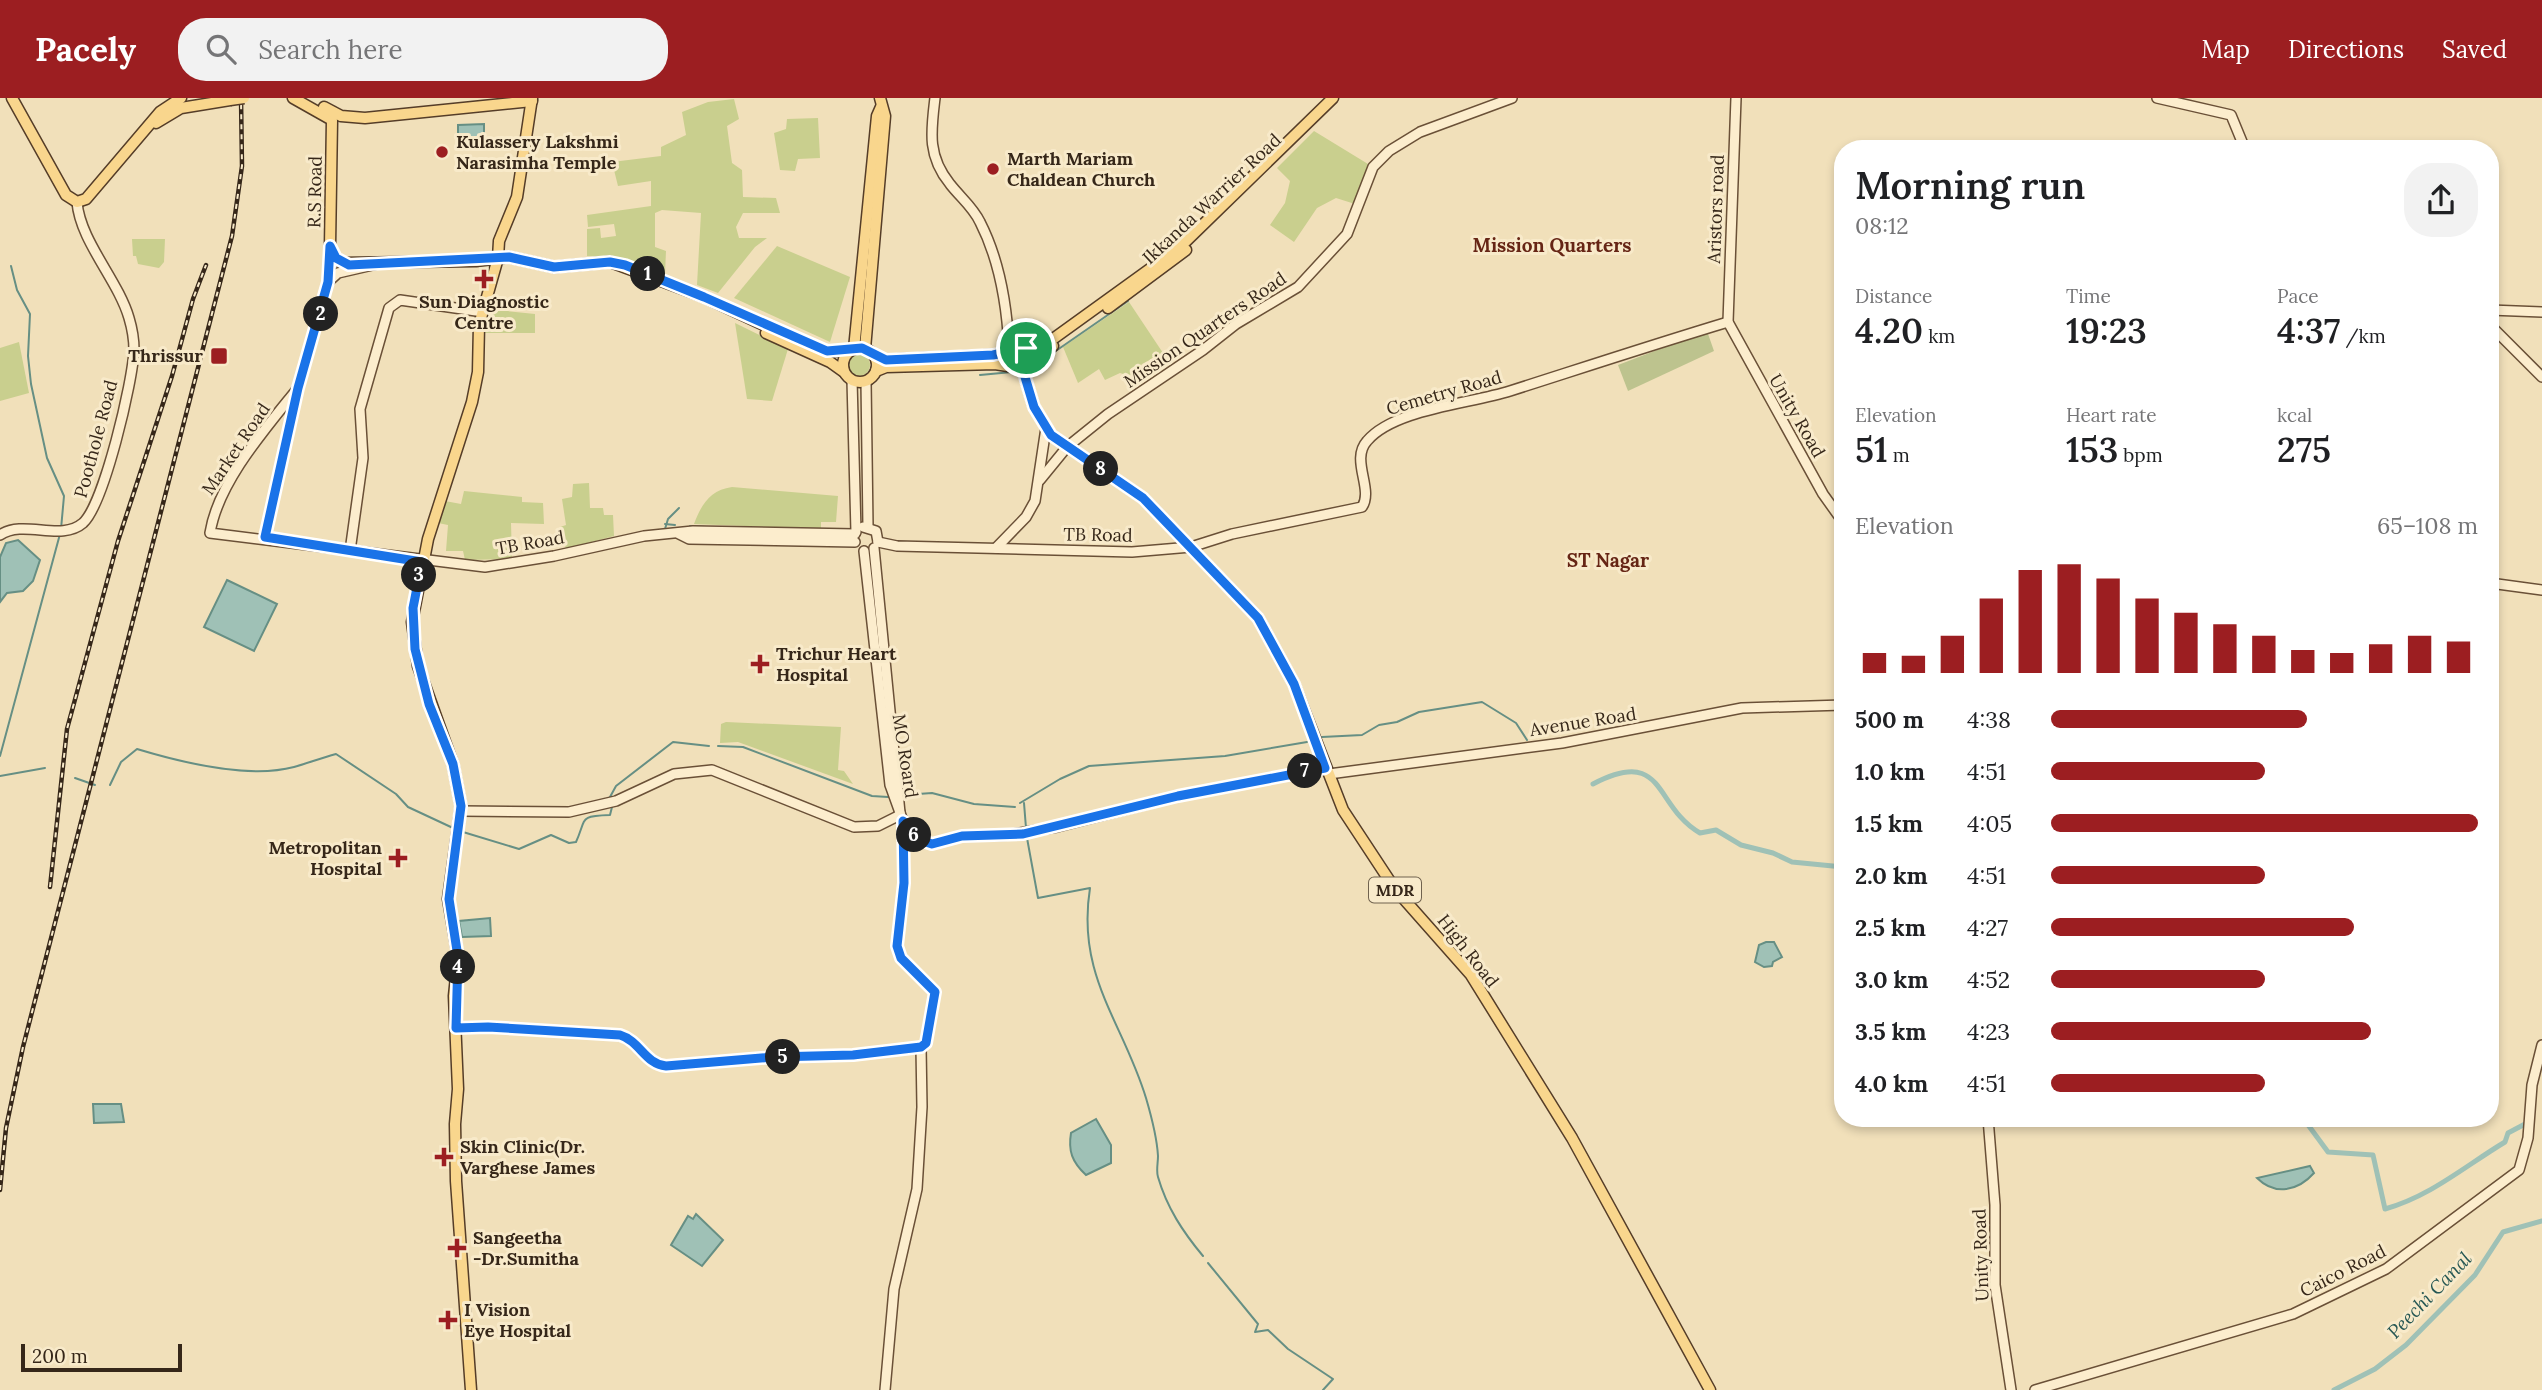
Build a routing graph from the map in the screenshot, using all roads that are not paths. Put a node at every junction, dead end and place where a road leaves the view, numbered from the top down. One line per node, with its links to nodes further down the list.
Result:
1 (12, 98): 20 (main road)
2 (181, 98): 18 (main road)
3 (244, 98): 12 (main road, bridge)
4 (293, 98): 17 (main road)
5 (308, 98): 17 (main road)
6 (1333, 98): 30 (main road, Ikkanda Warrier Road)
7 (1342, 98): 33 (main road, Ikkanda Warrier Road)
8 (1512, 98): 41 (street, Mission Quarters Road)
9 (1737, 98): 28 (street, Aristors road)
10 (2157, 98): 19 (street)
11 (532, 99): 14 (main road); 22 (main road)
12 (230, 100): 18 (main road)
13 (935, 101): 30 (street)
14 (483, 103): 16 (main road)
15 (881, 103): 31 (main road)
16 (352, 118): 17 (main road); 17 (main road)
17 (332, 120): 21 (main road, R.S Road)
18 (137, 139): 20 (main road)
19 (2241, 140)
20 (77, 202): 46 (street, Poothole Road)
21 (330, 246): 23 (main road, R.S Road); 24 (street)
22 (498, 258): 23 (main road, R.S Road); 26 (main road); 31 (main road, Ikkanda Warrier Road); 35 (main road)
23 (385, 262): 24 (street)
24 (328, 282): 39 (street)
25 (2499, 311): 27 (street)
26 (483, 312): 52 (street); 54 (main road)
27 (2542, 313)
28 (1727, 321): 43 (street, Unity Road); 50 (street, Cemetry Road)
29 (2499, 334): 36 (street)
30 (1015, 348): 31 (main road, Ikkanda Warrier Road); 32 (main road); 33 (main road, High Road)
31 (861, 351): 34 (main road); 35 (main road)
32 (1010, 365): 33 (main road); 34 (main road)
33 (1025, 365): 40 (main road, High Road / MDR)
34 (876, 371): 38 (main road)
35 (844, 372): 37 (main road)
36 (2542, 377)
37 (852, 380): 38 (main road); 47 (street)
38 (866, 381): 44 (street)
39 (298, 388): 45 (street, Market Road); 48 (street)
40 (1046, 429): 41 (main road, High Road / MDR); 42 (street)
41 (1067, 447): 42 (street, Mission Quarters Road); 50 (main road, High Road / MDR)
42 (1040, 480): 51 (street)
43 (1834, 509)
44 (868, 527): 47 (street); 49 (street)
45 (210, 533): 48 (street, TB Road)
46 (0, 535)
47 (855, 536): 53 (street); 54 (street, TB Road)
48 (265, 537): 52 (street, TB Road)
49 (876, 545): 51 (street, TB Road); 53 (street); 60 (street)
50 (1191, 547): 51 (street, TB Road); 58 (main road, High Road / MDR)
51 (996, 548)
52 (350, 551): 54 (street, TB Road)
53 (864, 551): 60 (street, MO Roard)
54 (422, 562): 59 (main road)
55 (2499, 584): 56 (street)
56 (2542, 590)
57 (1834, 705): 58 (street, Avenue Road)
58 (1327, 771): 60 (street, MO Roard); 67 (main road, High Road / MDR)
59 (461, 811): 60 (street); 61 (main road)
60 (902, 818): 63 (street)
61 (456, 1028): 63 (street); 65 (main road)
62 (2542, 1045): 69 (street, Caico Road)
63 (921, 1047): 66 (street)
64 (1989, 1127): 68 (street, Unity Road)
65 (471, 1390)
66 (885, 1390)
67 (1710, 1390)
68 (2011, 1390)
69 (2035, 1390)

